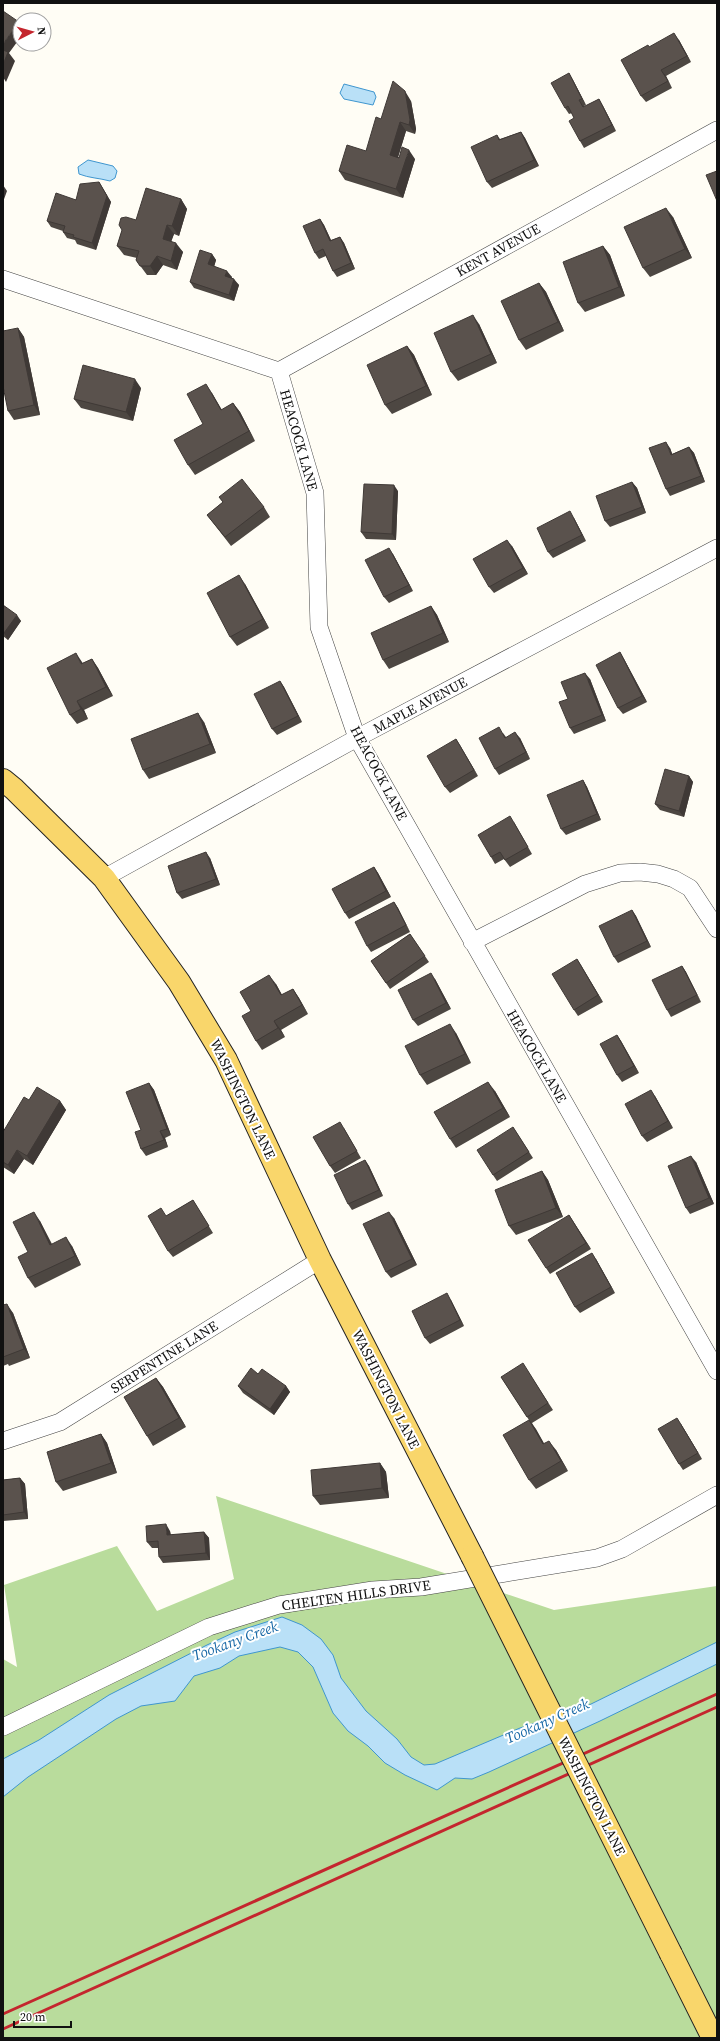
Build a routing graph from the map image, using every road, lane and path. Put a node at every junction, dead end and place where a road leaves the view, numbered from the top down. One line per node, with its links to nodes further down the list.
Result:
1 (717, 130): 3 (street, KENT AVENUE)
2 (3, 279): 3 (street, HEACOCK LANE)
3 (279, 371): 5 (street, HEACOCK LANE)
4 (717, 548): 5 (street, MAPLE AVENUE)
5 (357, 738): 7 (street, MAPLE AVENUE); 9 (street, HEACOCK LANE)
6 (3, 780): 7 (main road, WASHINGTON LANE)
7 (104, 878): 10 (main road, WASHINGTON LANE)
8 (717, 929): 9 (street)
9 (472, 942): 11 (street, HEACOCK LANE)
10 (320, 1260): 12 (street, SERPENTINE LANE); 15 (main road, WASHINGTON LANE, bridge)
11 (717, 1370)
12 (3, 1441)
13 (717, 1495): 14 (street, CHELTEN HILLS DRIVE)
14 (3, 1727)
15 (713, 2038)

